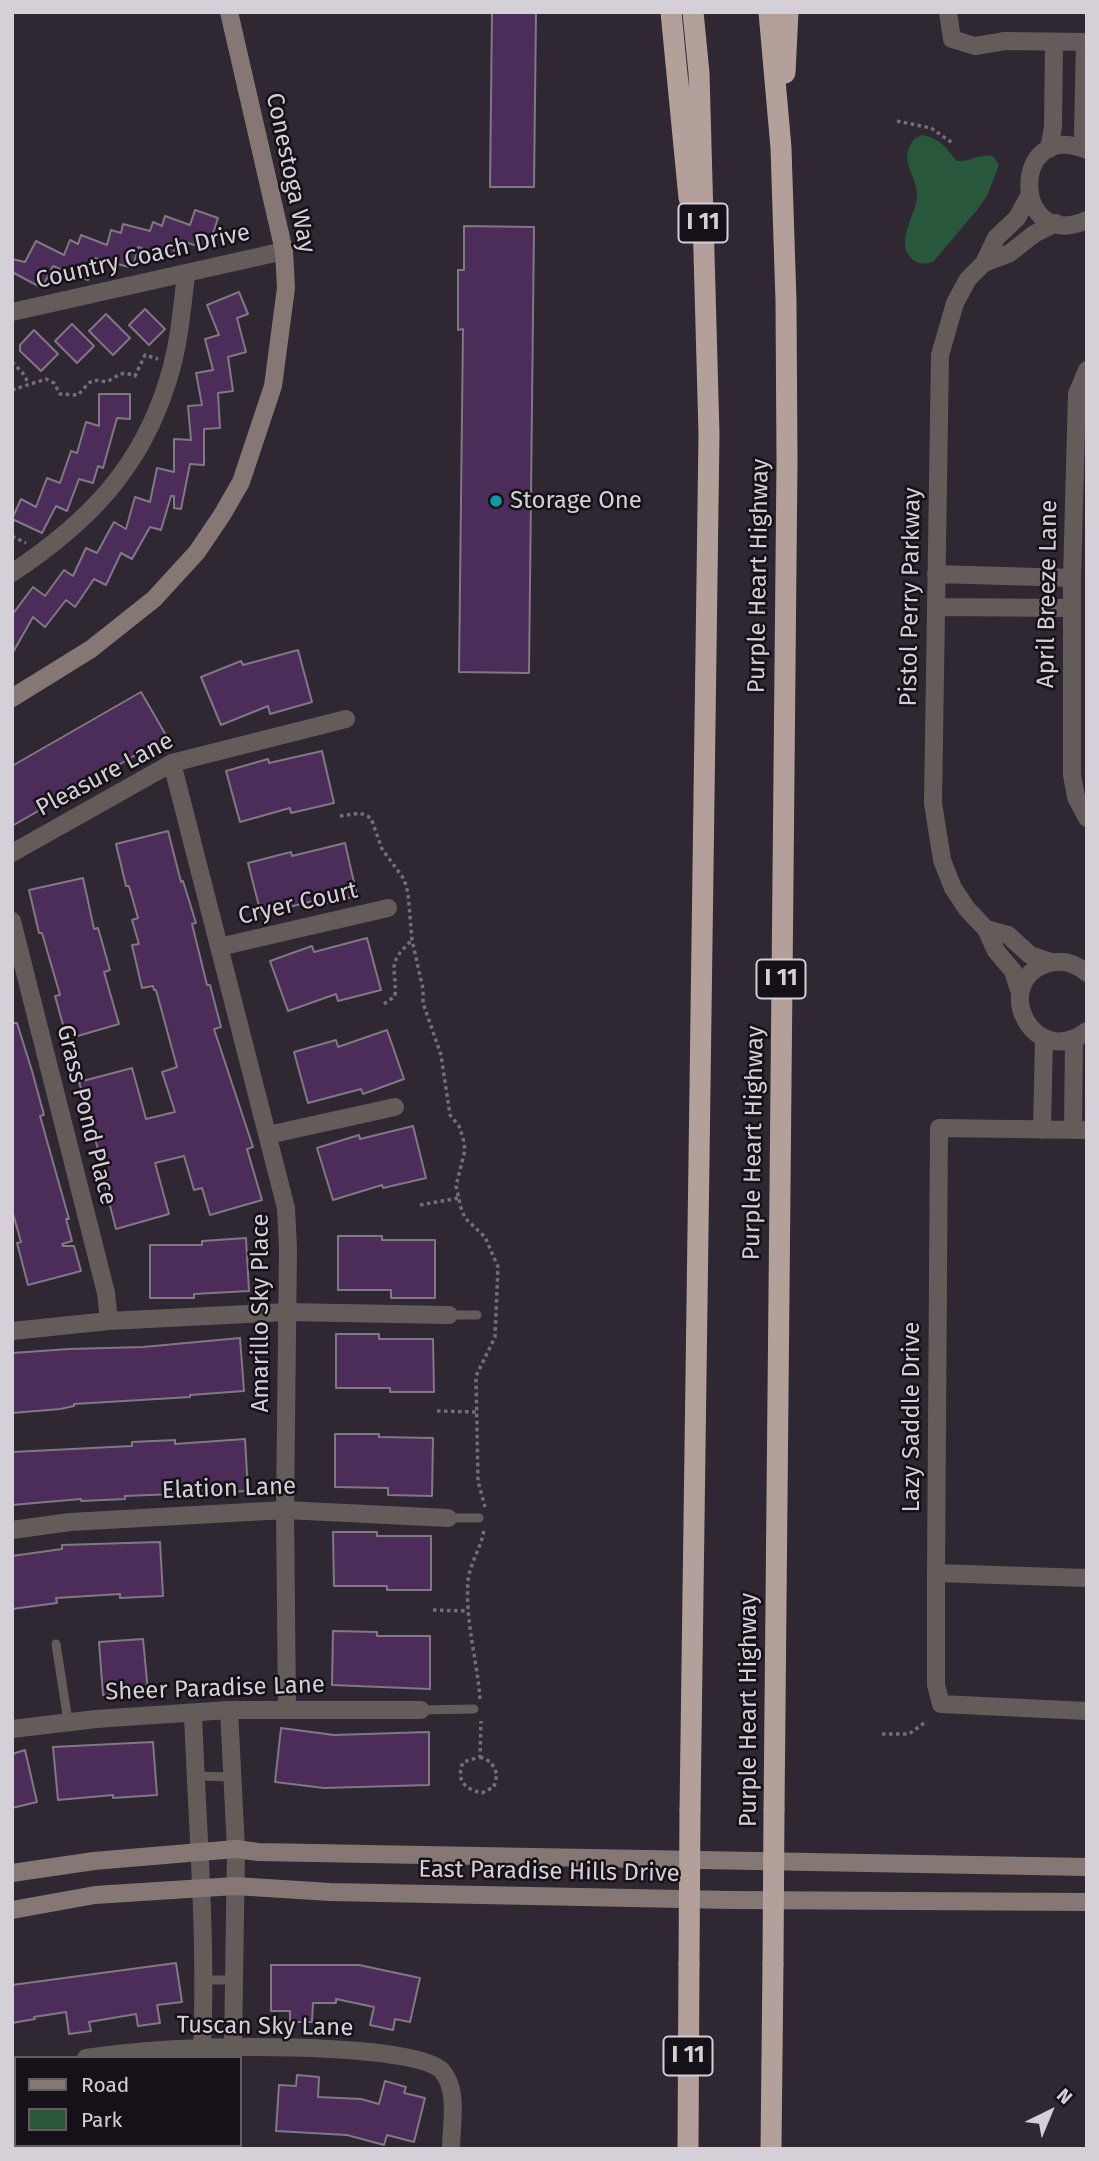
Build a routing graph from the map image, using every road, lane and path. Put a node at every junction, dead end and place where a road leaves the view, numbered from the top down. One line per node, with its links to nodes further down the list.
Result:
1 (229, 12): 17 (street, Conestoga Way)
2 (671, 12): 26 (highway)
3 (693, 12): 26 (highway, I 11)
4 (769, 12): 11 (highway, Purple Heart Highway / I 11)
5 (788, 12): 11 (highway)
6 (947, 12): 7 (street)
7 (1054, 42): 8 (street); 12 (street)
8 (1086, 42): 13 (street)
9 (897, 121): 10 (path)
10 (954, 144)
11 (781, 148): 101 (highway, Purple Heart Highway / I 11, bridge)
12 (1049, 149): 13 (street); 14 (street)
13 (1086, 150)
14 (1029, 196): 16 (street); 18 (street, Pistol Perry Parkway)
15 (1087, 220): 16 (street)
16 (1056, 223): 18 (street, Pistol Perry Parkway)
17 (284, 251): 19 (street, Country Coach Drive); 36 (street, Conestoga Way)
18 (984, 262): 31 (street, Pistol Perry Parkway)
19 (186, 274): 20 (street, Country Coach Drive); 30 (street)
20 (12, 312)
21 (160, 359): 24 (path)
22 (12, 362): 24 (path)
23 (1087, 370): 27 (street, April Breeze Lane)
24 (29, 384): 25 (path)
25 (12, 390)
26 (709, 434): 100 (highway, I 11, bridge)
27 (1080, 499): 32 (street, April Breeze Lane)
28 (12, 536): 29 (path)
29 (30, 545)
30 (12, 573)
31 (936, 574): 32 (street); 33 (street, Pistol Perry Parkway)
32 (1072, 578): 34 (street, April Breeze Lane)
33 (936, 607): 34 (street); 43 (street, Pistol Perry Parkway)
34 (1072, 608): 35 (street, April Breeze Lane)
35 (1079, 685): 39 (street, April Breeze Lane)
36 (12, 698)
37 (346, 719): 38 (street, Pleasure Lane)
38 (172, 764): 40 (street, Pleasure Lane); 45 (street, Amarillo Sky Place)
39 (1087, 818)
40 (12, 853)
41 (388, 908): 45 (street, Cryer Court)
42 (12, 920): 61 (street, Grass Pond Place)
43 (986, 929): 46 (street, Pistol Perry Parkway); 48 (street, Pistol Perry Parkway)
44 (412, 940): 49 (path)
45 (219, 947): 55 (street, Amarillo Sky Place)
46 (1051, 962): 47 (street, Pistol Perry Parkway); 48 (street)
47 (1087, 972)
48 (1020, 993): 51 (street, Pistol Perry Parkway)
49 (384, 1004)
50 (1080, 1035): 51 (street); 54 (street)
51 (1044, 1038): 53 (street)
52 (395, 1107): 55 (street)
53 (1042, 1130): 54 (street); 69 (street, Lazy Saddle Drive)
54 (1080, 1130)
55 (268, 1135): 58 (street, Amarillo Sky Place)
56 (459, 1198): 57 (path)
57 (420, 1205)
58 (287, 1312): 59 (street); 61 (street); 65 (street, Amarillo Sky Place)
59 (449, 1315): 60 (lane)
60 (477, 1315)
61 (109, 1321): 62 (street)
62 (12, 1331)
63 (437, 1411): 64 (path)
64 (476, 1412)
65 (285, 1510): 66 (street, Elation Lane); 68 (street, Elation Lane); 74 (street, Amarillo Sky Place)
66 (448, 1518): 67 (lane)
67 (479, 1518)
68 (12, 1530)
69 (936, 1573): 70 (street); 78 (street, Lazy Saddle Drive)
70 (1087, 1578)
71 (433, 1610): 72 (path)
72 (468, 1611)
73 (56, 1644): 80 (lane)
74 (287, 1709): 76 (street, Sheer Paradise Lane); 77 (street, Sheer Paradise Lane)
75 (474, 1709): 77 (lane)
76 (229, 1710): 79 (street, Sheer Paradise Lane); 85 (street)
77 (421, 1710)
78 (1087, 1712)
79 (193, 1713): 80 (street, Sheer Paradise Lane); 84 (street)
80 (68, 1721): 82 (street, Sheer Paradise Lane)
81 (927, 1721): 83 (path)
82 (12, 1729)
83 (882, 1734)
84 (196, 1776): 85 (lane); 87 (street)
85 (232, 1777): 86 (street)
86 (236, 1849): 87 (street, East Paradise Hills Drive); 88 (street, East Paradise Hills Drive); 90 (street)
87 (200, 1850): 89 (street, East Paradise Hills Drive); 91 (street)
88 (1087, 1867)
89 (12, 1873)
90 (235, 1886): 91 (street, East Paradise Hills Drive); 92 (street, East Paradise Hills Drive); 95 (street)
91 (200, 1889): 93 (street, East Paradise Hills Drive); 94 (street)
92 (1087, 1902)
93 (12, 1910)
94 (204, 1980): 95 (lane); 96 (street)
95 (234, 1980): 97 (street)
96 (202, 2048): 97 (street, Tuscan Sky Lane); 98 (street, Tuscan Sky Lane)
97 (233, 2048): 99 (street, Tuscan Sky Lane)
98 (109, 2056)
99 (451, 2149)
100 (688, 2149)
101 (771, 2149)

